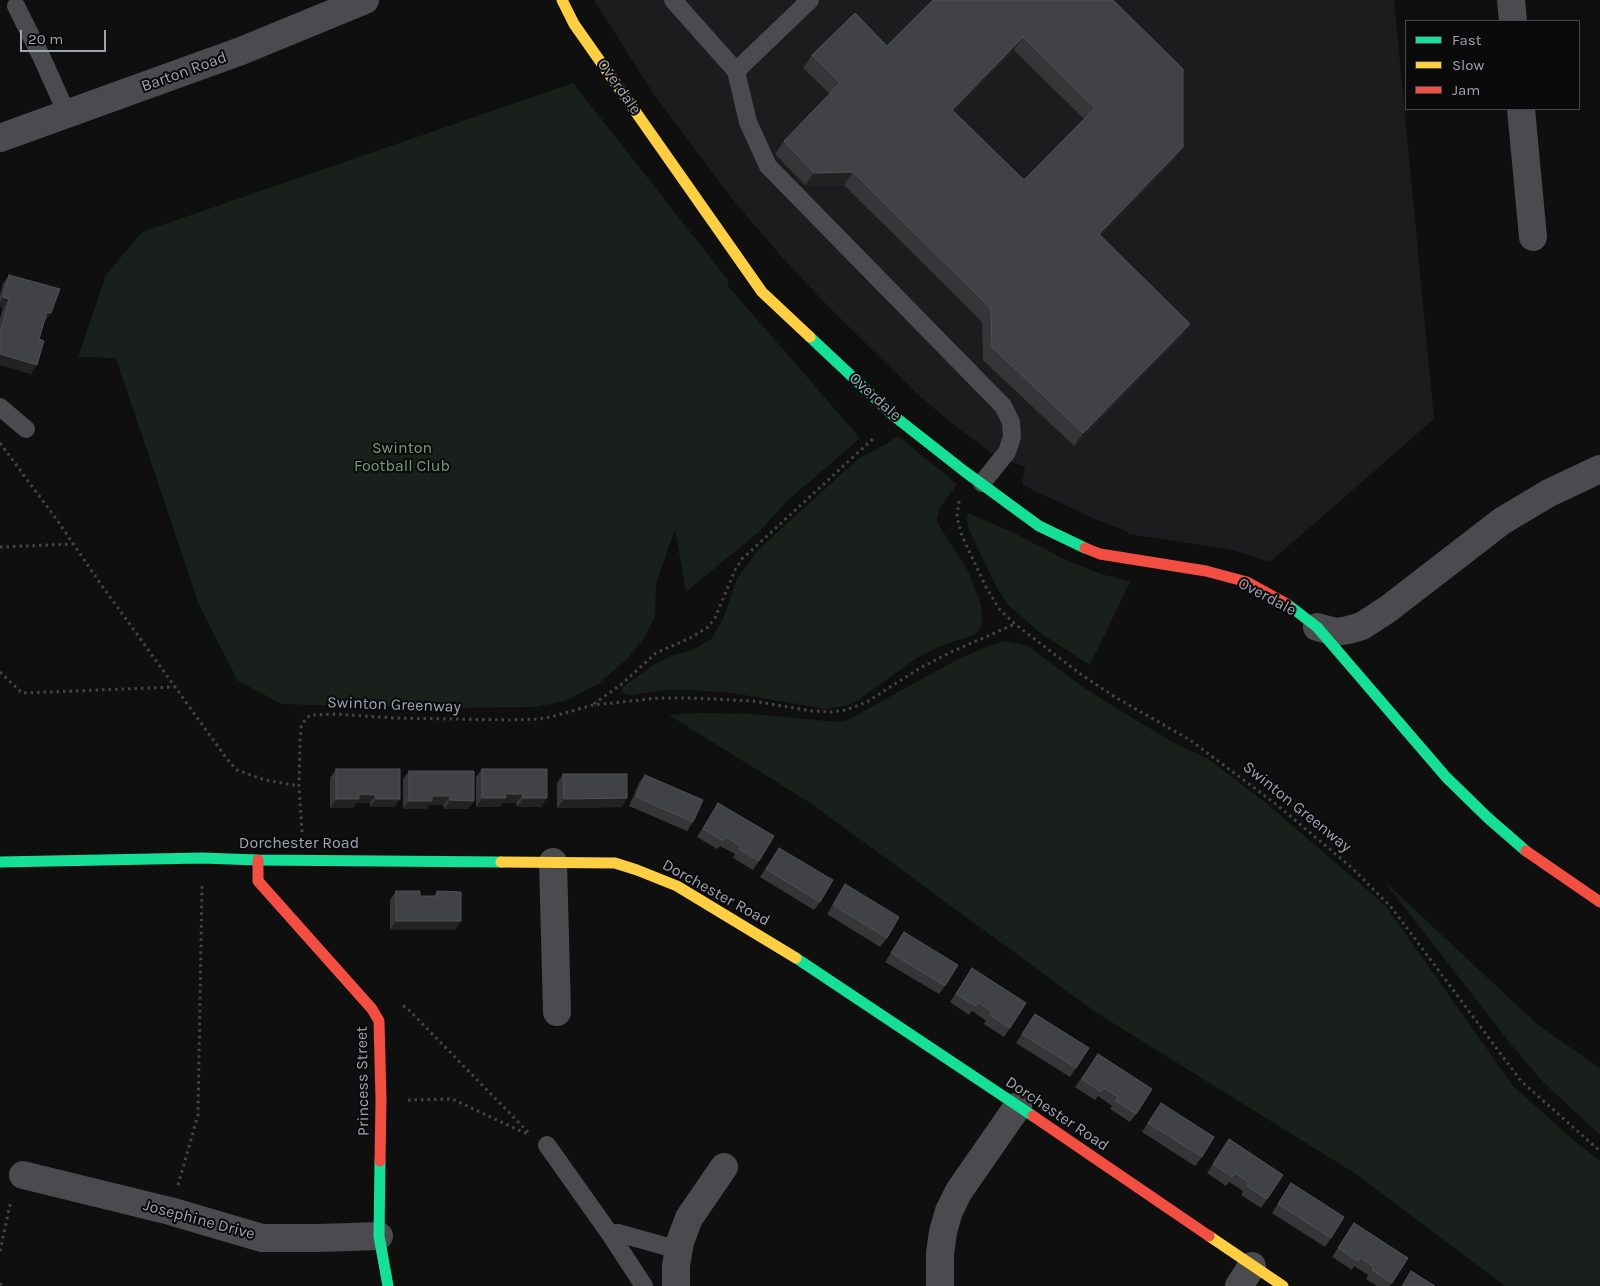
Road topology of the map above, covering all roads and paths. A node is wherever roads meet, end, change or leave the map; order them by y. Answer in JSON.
{"nodes":[{"id":1,"x":365,"y":0,"type":"edge"},
{"id":2,"x":562,"y":0,"type":"edge"},
{"id":3,"x":673,"y":0,"type":"edge"},
{"id":4,"x":810,"y":0,"type":"edge"},
{"id":5,"x":1511,"y":0,"type":"edge"},
{"id":6,"x":16,"y":6,"type":"dead end"},
{"id":7,"x":1513,"y":20,"type":"edge"},
{"id":8,"x":736,"y":72,"type":"junction"},
{"id":9,"x":1521,"y":110,"type":"edge"},
{"id":10,"x":67,"y":114,"type":"junction"},
{"id":11,"x":0,"y":138,"type":"edge"},
{"id":12,"x":1533,"y":237,"type":"dead end"},
{"id":13,"x":0,"y":407,"type":"edge"},
{"id":14,"x":894,"y":416,"type":"junction"},
{"id":15,"x":26,"y":429,"type":"dead end"},
{"id":16,"x":0,"y":443,"type":"edge"},
{"id":17,"x":1600,"y":469,"type":"edge"},
{"id":18,"x":982,"y":483,"type":"junction"},
{"id":19,"x":957,"y":517,"type":"dead end"},
{"id":20,"x":73,"y":544,"type":"junction"},
{"id":21,"x":0,"y":547,"type":"edge"},
{"id":22,"x":1015,"y":624,"type":"junction"},
{"id":23,"x":1317,"y":627,"type":"junction"},
{"id":24,"x":0,"y":672,"type":"edge"},
{"id":25,"x":176,"y":687,"type":"junction"},
{"id":26,"x":593,"y":705,"type":"junction"},
{"id":27,"x":299,"y":786,"type":"junction"},
{"id":28,"x":202,"y":858,"type":"junction"},
{"id":29,"x":258,"y":860,"type":"junction"},
{"id":30,"x":306,"y":860,"type":"junction"},
{"id":31,"x":0,"y":862,"type":"edge"},
{"id":32,"x":553,"y":862,"type":"junction"},
{"id":33,"x":1600,"y":902,"type":"edge"},
{"id":34,"x":365,"y":1001,"type":"junction"},
{"id":35,"x":556,"y":1012,"type":"dead end"},
{"id":36,"x":381,"y":1100,"type":"junction"},
{"id":37,"x":1018,"y":1106,"type":"junction"},
{"id":38,"x":547,"y":1145,"type":"dead end"},
{"id":39,"x":1600,"y":1151,"type":"edge"},
{"id":40,"x":724,"y":1167,"type":"dead end"},
{"id":41,"x":23,"y":1175,"type":"joint"},
{"id":42,"x":170,"y":1211,"type":"junction"},
{"id":43,"x":610,"y":1234,"type":"junction"},
{"id":44,"x":379,"y":1236,"type":"junction"},
{"id":45,"x":679,"y":1250,"type":"junction"},
{"id":46,"x":0,"y":1251,"type":"edge"},
{"id":47,"x":1246,"y":1276,"type":"edge"},
{"id":48,"x":388,"y":1286,"type":"edge"},
{"id":49,"x":644,"y":1286,"type":"edge"},
{"id":50,"x":676,"y":1286,"type":"edge"},
{"id":51,"x":940,"y":1286,"type":"edge"},
{"id":52,"x":1283,"y":1286,"type":"edge"}],
"edges":[{"from":1,"to":10,"type":"street","name":"Barton Road"},
{"from":2,"to":14,"type":"street","name":"Overdale"},
{"from":3,"to":8,"type":"lane"},
{"from":4,"to":8,"type":"lane"},
{"from":5,"to":7,"type":"street"},
{"from":6,"to":10,"type":"lane"},
{"from":8,"to":18,"type":"lane"},
{"from":9,"to":12,"type":"street"},
{"from":10,"to":11,"type":"street","name":"Barton Road"},
{"from":13,"to":15,"type":"lane"},
{"from":14,"to":18,"type":"street","name":"Overdale"},
{"from":14,"to":26,"type":"path"},
{"from":16,"to":20,"type":"path"},
{"from":17,"to":23,"type":"street","name":"Overdale"},
{"from":18,"to":23,"type":"street","name":"Overdale"},
{"from":19,"to":22,"type":"path","name":"Swinton Greenway"},
{"from":20,"to":21,"type":"path"},
{"from":20,"to":25,"type":"path"},
{"from":22,"to":26,"type":"path"},
{"from":22,"to":39,"type":"path","name":"Swinton Greenway"},
{"from":23,"to":33,"type":"street","name":"Overdale"},
{"from":24,"to":25,"type":"path"},
{"from":25,"to":27,"type":"path"},
{"from":26,"to":27,"type":"path","name":"Swinton Greenway"},
{"from":27,"to":30,"type":"path","name":"Swinton Greenway"},
{"from":28,"to":29,"type":"street","name":"Dorchester Road"},
{"from":28,"to":31,"type":"street","name":"Dorchester Road"},
{"from":28,"to":42,"type":"path"},
{"from":29,"to":30,"type":"street","name":"Dorchester Road"},
{"from":29,"to":34,"type":"street","name":"Princess Street"},
{"from":30,"to":32,"type":"street","name":"Dorchester Road"},
{"from":32,"to":35,"type":"street"},
{"from":32,"to":37,"type":"street","name":"Dorchester Road"},
{"from":34,"to":36,"type":"street","name":"Princess Street"},
{"from":34,"to":36,"type":"path"},
{"from":36,"to":44,"type":"street","name":"Princess Street"},
{"from":37,"to":47,"type":"street","name":"Dorchester Road"},
{"from":37,"to":51,"type":"street"},
{"from":38,"to":43,"type":"lane"},
{"from":40,"to":45,"type":"street"},
{"from":41,"to":42,"type":"street","name":"Josephine Drive"},
{"from":41,"to":46,"type":"path"},
{"from":42,"to":44,"type":"street","name":"Josephine Drive"},
{"from":43,"to":45,"type":"lane"},
{"from":43,"to":49,"type":"lane"},
{"from":44,"to":48,"type":"street","name":"Princess Street"},
{"from":45,"to":50,"type":"street"},
{"from":47,"to":52,"type":"street","name":"Dorchester Road"}]}
